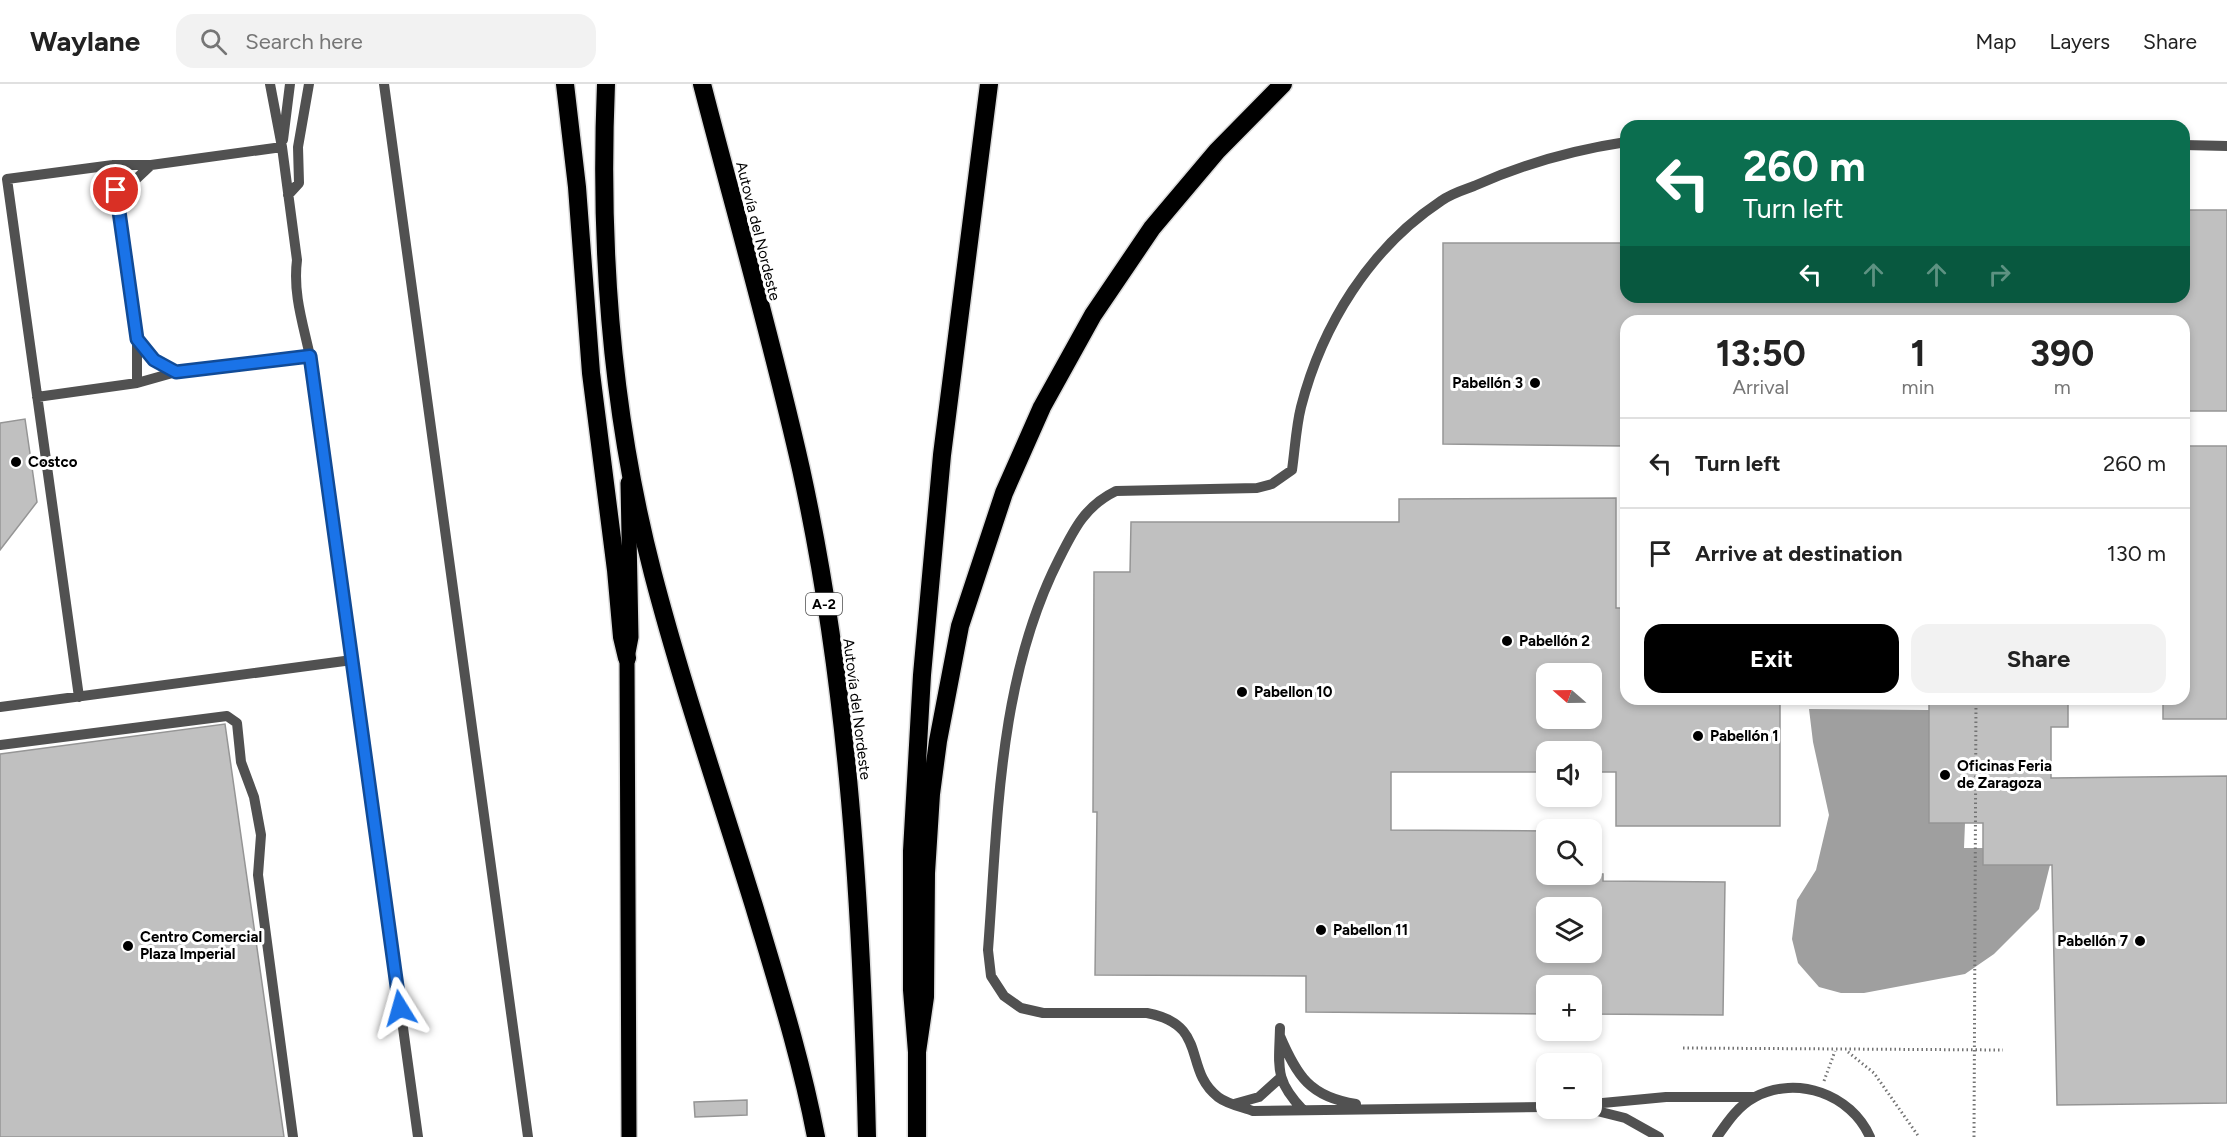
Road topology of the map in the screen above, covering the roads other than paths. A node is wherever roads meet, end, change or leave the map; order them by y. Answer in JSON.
{"nodes":[{"id":1,"x":270,"y":84,"type":"edge"},
{"id":2,"x":290,"y":84,"type":"edge"},
{"id":3,"x":309,"y":84,"type":"edge"},
{"id":4,"x":384,"y":84,"type":"edge"},
{"id":5,"x":565,"y":84,"type":"edge"},
{"id":6,"x":606,"y":84,"type":"edge"},
{"id":7,"x":702,"y":84,"type":"edge"},
{"id":8,"x":989,"y":84,"type":"edge"},
{"id":9,"x":1283,"y":84,"type":"edge"},
{"id":10,"x":1620,"y":143,"type":"edge"},
{"id":11,"x":2190,"y":145,"type":"edge"},
{"id":12,"x":2227,"y":146,"type":"edge"},
{"id":13,"x":282,"y":147,"type":"junction"},
{"id":14,"x":112,"y":165,"type":"junction"},
{"id":15,"x":151,"y":165,"type":"junction"},
{"id":16,"x":288,"y":195,"type":"junction"},
{"id":17,"x":118,"y":205,"type":"junction"},
{"id":18,"x":137,"y":339,"type":"junction"},
{"id":19,"x":310,"y":356,"type":"junction"},
{"id":20,"x":176,"y":372,"type":"junction"},
{"id":21,"x":137,"y":383,"type":"junction"},
{"id":22,"x":37,"y":397,"type":"junction"},
{"id":23,"x":629,"y":468,"type":"junction"},
{"id":24,"x":627,"y":658,"type":"junction"},
{"id":25,"x":352,"y":660,"type":"junction"},
{"id":26,"x":79,"y":697,"type":"junction"},
{"id":27,"x":0,"y":707,"type":"edge"},
{"id":28,"x":0,"y":745,"type":"edge"},
{"id":29,"x":917,"y":1052,"type":"junction"},
{"id":30,"x":1279,"y":1078,"type":"junction"},
{"id":31,"x":1755,"y":1097,"type":"junction"},
{"id":32,"x":1602,"y":1103,"type":"edge"},
{"id":33,"x":1233,"y":1104,"type":"junction"},
{"id":34,"x":1536,"y":1107,"type":"edge"},
{"id":35,"x":1389,"y":1108,"type":"junction"},
{"id":36,"x":1303,"y":1110,"type":"junction"},
{"id":37,"x":1602,"y":1112,"type":"edge"},
{"id":38,"x":293,"y":1137,"type":"edge"},
{"id":39,"x":418,"y":1137,"type":"edge"},
{"id":40,"x":528,"y":1137,"type":"edge"},
{"id":41,"x":629,"y":1137,"type":"edge"},
{"id":42,"x":816,"y":1137,"type":"edge"},
{"id":43,"x":867,"y":1137,"type":"edge"},
{"id":44,"x":917,"y":1137,"type":"edge"},
{"id":45,"x":1659,"y":1137,"type":"edge"},
{"id":46,"x":1717,"y":1137,"type":"edge"},
{"id":47,"x":1870,"y":1137,"type":"edge"}],
"edges":[{"from":1,"to":13,"type":"lane"},
{"from":2,"to":13,"type":"lane"},
{"from":3,"to":16,"type":"lane"},
{"from":4,"to":40,"type":"lane"},
{"from":5,"to":24,"type":"highway"},
{"from":6,"to":23,"type":"highway"},
{"from":7,"to":43,"type":"highway","name":"Autovía del Nordeste","number":"A-2"},
{"from":8,"to":29,"type":"highway"},
{"from":9,"to":29,"type":"highway"},
{"from":10,"to":33,"type":"lane"},
{"from":11,"to":12,"type":"lane"},
{"from":13,"to":15,"type":"lane"},
{"from":13,"to":16,"type":"lane"},
{"from":14,"to":15,"type":"lane"},
{"from":14,"to":17,"type":"lane"},
{"from":14,"to":22,"type":"lane"},
{"from":15,"to":17,"type":"lane"},
{"from":16,"to":19,"type":"lane"},
{"from":17,"to":18,"type":"lane"},
{"from":18,"to":20,"type":"lane"},
{"from":18,"to":21,"type":"lane"},
{"from":19,"to":20,"type":"lane"},
{"from":19,"to":25,"type":"lane"},
{"from":20,"to":21,"type":"lane"},
{"from":21,"to":22,"type":"lane"},
{"from":22,"to":26,"type":"lane"},
{"from":23,"to":24,"type":"main road"},
{"from":23,"to":42,"type":"highway"},
{"from":24,"to":41,"type":"main road"},
{"from":25,"to":26,"type":"lane"},
{"from":25,"to":39,"type":"lane"},
{"from":26,"to":27,"type":"lane"},
{"from":28,"to":38,"type":"lane"},
{"from":29,"to":44,"type":"highway"},
{"from":30,"to":33,"type":"lane"},
{"from":30,"to":35,"type":"lane"},
{"from":30,"to":36,"type":"lane"},
{"from":31,"to":32,"type":"lane"},
{"from":31,"to":46,"type":"lane"},
{"from":31,"to":47,"type":"lane"},
{"from":33,"to":36,"type":"lane"},
{"from":34,"to":35,"type":"lane"},
{"from":35,"to":36,"type":"lane"},
{"from":37,"to":45,"type":"lane"}]}
